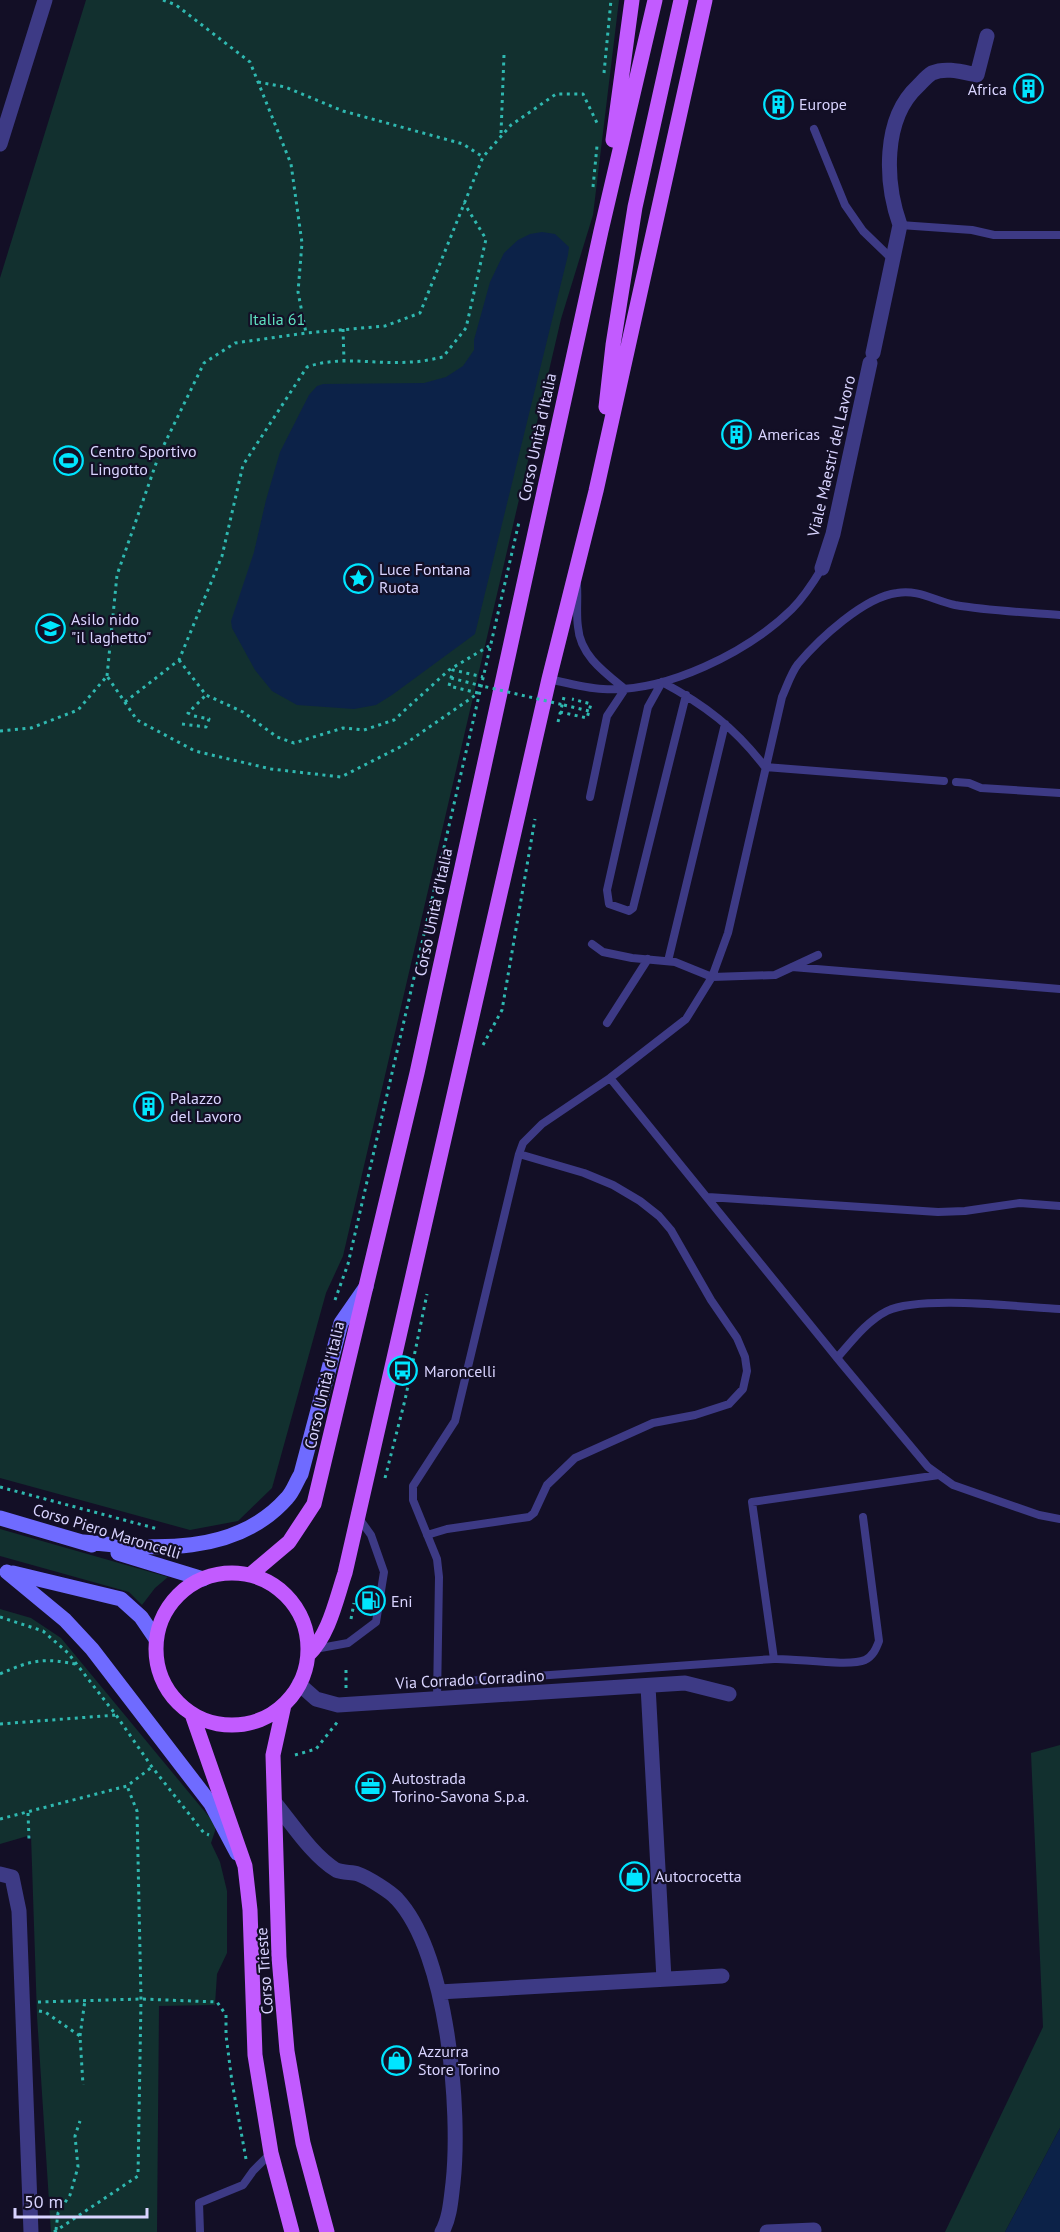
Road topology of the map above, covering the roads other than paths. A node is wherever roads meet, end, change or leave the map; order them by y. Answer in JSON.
{"nodes":[{"id":1,"x":45,"y":0,"type":"edge"},
{"id":2,"x":632,"y":0,"type":"edge"},
{"id":3,"x":654,"y":0,"type":"edge"},
{"id":4,"x":681,"y":0,"type":"edge"},
{"id":5,"x":705,"y":0,"type":"edge"},
{"id":6,"x":987,"y":36,"type":"dead end"},
{"id":7,"x":814,"y":129,"type":"dead end"},
{"id":8,"x":0,"y":144,"type":"edge"},
{"id":9,"x":900,"y":225,"type":"junction"},
{"id":10,"x":601,"y":231,"type":"junction"},
{"id":11,"x":1060,"y":235,"type":"edge"},
{"id":12,"x":893,"y":260,"type":"junction"},
{"id":13,"x":596,"y":491,"type":"junction"},
{"id":14,"x":822,"y":568,"type":"joint"},
{"id":15,"x":576,"y":570,"type":"junction"},
{"id":16,"x":1060,"y":615,"type":"edge"},
{"id":17,"x":549,"y":679,"type":"junction"},
{"id":18,"x":662,"y":682,"type":"junction"},
{"id":19,"x":625,"y":689,"type":"junction"},
{"id":20,"x":686,"y":695,"type":"junction"},
{"id":21,"x":725,"y":724,"type":"junction"},
{"id":22,"x":765,"y":767,"type":"junction"},
{"id":23,"x":944,"y":781,"type":"dead end"},
{"id":24,"x":956,"y":782,"type":"dead end"},
{"id":25,"x":1060,"y":792,"type":"edge"},
{"id":26,"x":590,"y":797,"type":"dead end"},
{"id":27,"x":592,"y":944,"type":"dead end"},
{"id":28,"x":818,"y":955,"type":"dead end"},
{"id":29,"x":648,"y":959,"type":"junction"},
{"id":30,"x":668,"y":961,"type":"junction"},
{"id":31,"x":792,"y":967,"type":"junction"},
{"id":32,"x":712,"y":977,"type":"junction"},
{"id":33,"x":1060,"y":989,"type":"edge"},
{"id":34,"x":607,"y":1023,"type":"dead end"},
{"id":35,"x":610,"y":1078,"type":"junction"},
{"id":36,"x":519,"y":1154,"type":"junction"},
{"id":37,"x":708,"y":1197,"type":"junction"},
{"id":38,"x":1060,"y":1206,"type":"edge"},
{"id":39,"x":366,"y":1287,"type":"junction"},
{"id":40,"x":1060,"y":1310,"type":"edge"},
{"id":41,"x":837,"y":1358,"type":"junction"},
{"id":42,"x":939,"y":1475,"type":"junction"},
{"id":43,"x":862,"y":1517,"type":"dead end"},
{"id":44,"x":0,"y":1518,"type":"edge"},
{"id":45,"x":358,"y":1518,"type":"junction"},
{"id":46,"x":1060,"y":1519,"type":"edge"},
{"id":47,"x":427,"y":1535,"type":"junction"},
{"id":48,"x":83,"y":1542,"type":"junction"},
{"id":49,"x":4,"y":1571,"type":"edge"},
{"id":50,"x":250,"y":1575,"type":"junction"},
{"id":51,"x":203,"y":1579,"type":"junction"},
{"id":52,"x":156,"y":1639,"type":"junction"},
{"id":53,"x":311,"y":1652,"type":"junction"},
{"id":54,"x":774,"y":1659,"type":"junction"},
{"id":55,"x":438,"y":1683,"type":"junction"},
{"id":56,"x":300,"y":1684,"type":"junction"},
{"id":57,"x":648,"y":1686,"type":"junction"},
{"id":58,"x":729,"y":1694,"type":"dead end"},
{"id":59,"x":437,"y":1699,"type":"junction"},
{"id":60,"x":284,"y":1705,"type":"junction"},
{"id":61,"x":192,"y":1714,"type":"junction"},
{"id":62,"x":275,"y":1803,"type":"junction"},
{"id":63,"x":245,"y":1866,"type":"junction"},
{"id":64,"x":6,"y":1876,"type":"edge"},
{"id":65,"x":722,"y":1976,"type":"dead end"},
{"id":66,"x":664,"y":1979,"type":"junction"},
{"id":67,"x":439,"y":1992,"type":"junction"},
{"id":68,"x":271,"y":2153,"type":"junction"},
{"id":69,"x":814,"y":2230,"type":"dead end"},
{"id":70,"x":31,"y":2232,"type":"edge"},
{"id":71,"x":200,"y":2232,"type":"edge"},
{"id":72,"x":292,"y":2232,"type":"edge"},
{"id":73,"x":327,"y":2232,"type":"edge"},
{"id":74,"x":442,"y":2232,"type":"edge"},
{"id":75,"x":767,"y":2232,"type":"edge"}],
"edges":[{"from":1,"to":8,"type":"street"},
{"from":2,"to":10,"type":"main road","name":"Corso Unità d'Italia"},
{"from":3,"to":10,"type":"main road","name":"Corso Unità d'Italia"},
{"from":4,"to":13,"type":"main road"},
{"from":5,"to":13,"type":"main road"},
{"from":6,"to":9,"type":"street","name":"Viale Maestri del Lavoro"},
{"from":7,"to":12,"type":"lane"},
{"from":9,"to":11,"type":"lane"},
{"from":9,"to":12,"type":"street","name":"Viale Maestri del Lavoro"},
{"from":10,"to":39,"type":"main road","name":"Corso Unità d'Italia"},
{"from":12,"to":14,"type":"street","name":"Viale Maestri del Lavoro"},
{"from":13,"to":15,"type":"main road"},
{"from":14,"to":18,"type":"lane","name":"Viale Maestri del Lavoro"},
{"from":15,"to":17,"type":"main road"},
{"from":15,"to":19,"type":"lane"},
{"from":16,"to":22,"type":"lane"},
{"from":17,"to":19,"type":"lane","name":"Viale Maestri del Lavoro"},
{"from":17,"to":45,"type":"main road"},
{"from":18,"to":19,"type":"lane","name":"Viale Maestri del Lavoro"},
{"from":18,"to":20,"type":"lane"},
{"from":18,"to":20,"type":"lane"},
{"from":19,"to":26,"type":"lane"},
{"from":20,"to":21,"type":"lane"},
{"from":21,"to":22,"type":"lane"},
{"from":21,"to":30,"type":"lane"},
{"from":22,"to":23,"type":"lane"},
{"from":22,"to":32,"type":"lane"},
{"from":24,"to":25,"type":"lane"},
{"from":27,"to":29,"type":"lane"},
{"from":28,"to":31,"type":"lane"},
{"from":29,"to":30,"type":"lane"},
{"from":29,"to":34,"type":"lane"},
{"from":30,"to":32,"type":"lane"},
{"from":31,"to":32,"type":"lane"},
{"from":31,"to":33,"type":"lane"},
{"from":32,"to":35,"type":"lane"},
{"from":35,"to":36,"type":"lane"},
{"from":35,"to":37,"type":"lane"},
{"from":36,"to":47,"type":"lane"},
{"from":36,"to":47,"type":"lane"},
{"from":37,"to":38,"type":"lane"},
{"from":37,"to":41,"type":"lane"},
{"from":39,"to":48,"type":"main road"},
{"from":39,"to":50,"type":"main road","name":"Corso Unità d'Italia"},
{"from":40,"to":41,"type":"lane"},
{"from":41,"to":42,"type":"lane"},
{"from":42,"to":46,"type":"lane"},
{"from":42,"to":54,"type":"lane"},
{"from":43,"to":54,"type":"lane"},
{"from":44,"to":48,"type":"main road","name":"Corso Piero Maroncelli"},
{"from":45,"to":53,"type":"main road"},
{"from":45,"to":53,"type":"lane"},
{"from":47,"to":55,"type":"lane"},
{"from":48,"to":51,"type":"main road","name":"Corso Piero Maroncelli"},
{"from":49,"to":52,"type":"main road"},
{"from":49,"to":63,"type":"main road"},
{"from":50,"to":51,"type":"main road"},
{"from":50,"to":53,"type":"main road"},
{"from":51,"to":52,"type":"main road"},
{"from":52,"to":61,"type":"main road"},
{"from":53,"to":56,"type":"main road"},
{"from":54,"to":55,"type":"lane"},
{"from":55,"to":59,"type":"lane"},
{"from":56,"to":59,"type":"street","name":"Via Corrado Corradino"},
{"from":56,"to":60,"type":"main road"},
{"from":57,"to":58,"type":"street","name":"Via Corrado Corradino"},
{"from":57,"to":59,"type":"street","name":"Via Corrado Corradino"},
{"from":57,"to":66,"type":"street"},
{"from":60,"to":61,"type":"main road"},
{"from":60,"to":62,"type":"main road","name":"Corso Trieste"},
{"from":61,"to":63,"type":"main road","name":"Corso Trieste"},
{"from":62,"to":67,"type":"street"},
{"from":62,"to":73,"type":"main road","name":"Corso Trieste"},
{"from":63,"to":68,"type":"main road","name":"Corso Trieste"},
{"from":64,"to":70,"type":"street"},
{"from":65,"to":66,"type":"street"},
{"from":66,"to":67,"type":"street"},
{"from":67,"to":74,"type":"street"},
{"from":68,"to":71,"type":"lane"},
{"from":68,"to":72,"type":"main road","name":"Corso Trieste"},
{"from":69,"to":75,"type":"street"}]}
